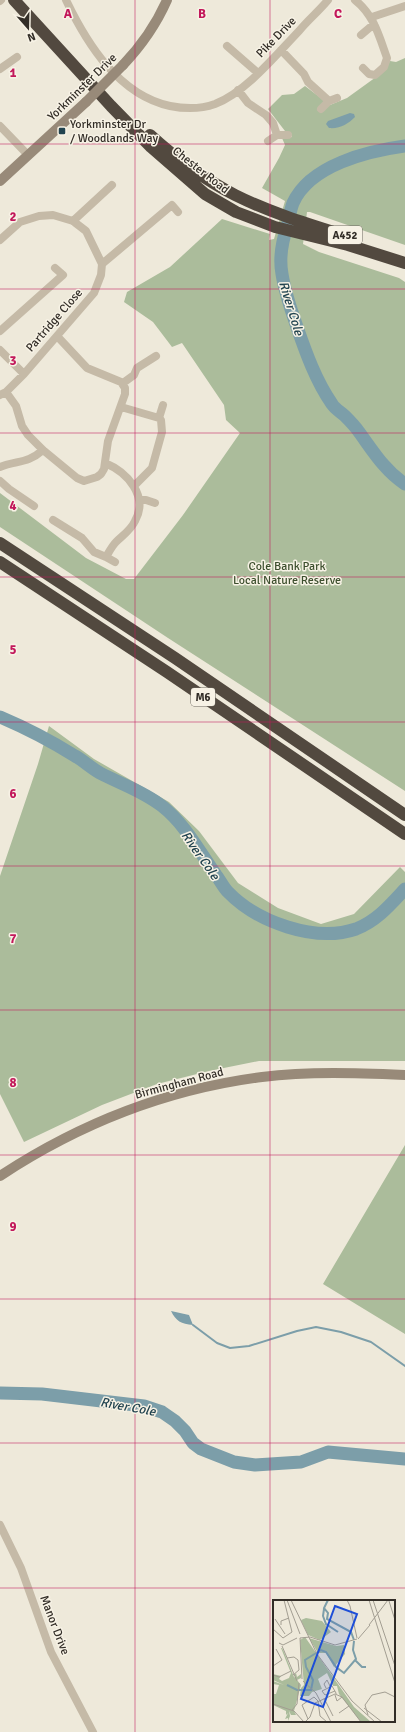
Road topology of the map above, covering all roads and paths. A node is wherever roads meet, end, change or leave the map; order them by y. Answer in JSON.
{"nodes":[{"id":1,"x":14,"y":0,"type":"edge"},
{"id":2,"x":22,"y":0,"type":"edge"},
{"id":3,"x":66,"y":0,"type":"edge"},
{"id":4,"x":167,"y":0,"type":"edge"},
{"id":5,"x":328,"y":0,"type":"edge"},
{"id":6,"x":355,"y":0,"type":"edge"},
{"id":7,"x":403,"y":4,"type":"edge"},
{"id":8,"x":373,"y":21,"type":"junction"},
{"id":9,"x":361,"y":35,"type":"dead end"},
{"id":10,"x":227,"y":46,"type":"dead end"},
{"id":11,"x":280,"y":50,"type":"junction"},
{"id":12,"x":17,"y":57,"type":"dead end"},
{"id":13,"x":363,"y":68,"type":"dead end"},
{"id":14,"x":0,"y":69,"type":"edge"},
{"id":15,"x":258,"y":73,"type":"junction"},
{"id":16,"x":238,"y":90,"type":"junction"},
{"id":17,"x":337,"y":98,"type":"dead end"},
{"id":18,"x":329,"y":101,"type":"junction"},
{"id":19,"x":321,"y":109,"type":"dead end"},
{"id":20,"x":0,"y":126,"type":"edge"},
{"id":21,"x":277,"y":135,"type":"junction"},
{"id":22,"x":288,"y":135,"type":"dead end"},
{"id":23,"x":268,"y":141,"type":"dead end"},
{"id":24,"x":28,"y":156,"type":"junction"},
{"id":25,"x":0,"y":181,"type":"edge"},
{"id":26,"x":112,"y":185,"type":"dead end"},
{"id":27,"x":178,"y":212,"type":"dead end"},
{"id":28,"x":73,"y":221,"type":"junction"},
{"id":29,"x":314,"y":231,"type":"junction"},
{"id":30,"x":0,"y":240,"type":"edge"},
{"id":31,"x":405,"y":254,"type":"edge"},
{"id":32,"x":405,"y":263,"type":"edge"},
{"id":33,"x":102,"y":264,"type":"junction"},
{"id":34,"x":55,"y":268,"type":"dead end"},
{"id":35,"x":0,"y":331,"type":"edge"},
{"id":36,"x":57,"y":336,"type":"junction"},
{"id":37,"x":0,"y":350,"type":"edge"},
{"id":38,"x":156,"y":356,"type":"dead end"},
{"id":39,"x":24,"y":374,"type":"junction"},
{"id":40,"x":123,"y":384,"type":"junction"},
{"id":41,"x":3,"y":394,"type":"edge"},
{"id":42,"x":163,"y":406,"type":"dead end"},
{"id":43,"x":121,"y":407,"type":"junction"},
{"id":44,"x":159,"y":418,"type":"junction"},
{"id":45,"x":43,"y":450,"type":"junction"},
{"id":46,"x":105,"y":463,"type":"junction"},
{"id":47,"x":0,"y":467,"type":"edge"},
{"id":48,"x":0,"y":481,"type":"edge"},
{"id":49,"x":134,"y":486,"type":"junction"},
{"id":50,"x":140,"y":500,"type":"junction"},
{"id":51,"x":155,"y":503,"type":"dead end"},
{"id":52,"x":34,"y":506,"type":"dead end"},
{"id":53,"x":54,"y":520,"type":"dead end"},
{"id":54,"x":0,"y":543,"type":"edge"},
{"id":55,"x":106,"y":557,"type":"junction"},
{"id":56,"x":0,"y":562,"type":"edge"},
{"id":57,"x":115,"y":562,"type":"dead end"},
{"id":58,"x":405,"y":815,"type":"edge"},
{"id":59,"x":405,"y":834,"type":"edge"},
{"id":60,"x":405,"y":1075,"type":"edge"},
{"id":61,"x":0,"y":1176,"type":"edge"},
{"id":62,"x":0,"y":1525,"type":"edge"},
{"id":63,"x":93,"y":1732,"type":"edge"}],
"edges":[{"from":1,"to":29,"type":"highway","name":"Chester Road","number":"A452"},
{"from":2,"to":29,"type":"highway","name":"Chester Road","number":"A452"},
{"from":3,"to":16,"type":"street","name":"Pike Drive"},
{"from":4,"to":24,"type":"main road","name":"Yorkminster Drive","bridge":true},
{"from":5,"to":11,"type":"street","name":"Pike Drive"},
{"from":6,"to":8,"type":"street"},
{"from":7,"to":8,"type":"street"},
{"from":8,"to":9,"type":"street"},
{"from":8,"to":13,"type":"street"},
{"from":10,"to":15,"type":"street","name":"Pike Drive"},
{"from":11,"to":15,"type":"street","name":"Pike Drive"},
{"from":11,"to":18,"type":"street"},
{"from":12,"to":14,"type":"street"},
{"from":15,"to":16,"type":"street","name":"Pike Drive"},
{"from":16,"to":21,"type":"street"},
{"from":17,"to":18,"type":"street"},
{"from":18,"to":19,"type":"street"},
{"from":20,"to":24,"type":"street"},
{"from":21,"to":22,"type":"street"},
{"from":21,"to":23,"type":"street"},
{"from":24,"to":25,"type":"main road","name":"Yorkminster Drive"},
{"from":26,"to":28,"type":"street"},
{"from":27,"to":33,"type":"street"},
{"from":28,"to":30,"type":"street"},
{"from":28,"to":33,"type":"street"},
{"from":29,"to":31,"type":"highway","name":"Chester Road","number":"A452"},
{"from":29,"to":32,"type":"highway","name":"Chester Road","number":"A452"},
{"from":33,"to":36,"type":"street","name":"Partridge Close"},
{"from":34,"to":35,"type":"street"},
{"from":36,"to":39,"type":"street","name":"Partridge Close"},
{"from":36,"to":40,"type":"street"},
{"from":37,"to":39,"type":"street"},
{"from":38,"to":40,"type":"street"},
{"from":39,"to":41,"type":"street","name":"Partridge Close"},
{"from":40,"to":43,"type":"street"},
{"from":41,"to":45,"type":"street"},
{"from":42,"to":44,"type":"street"},
{"from":43,"to":44,"type":"street"},
{"from":43,"to":46,"type":"street"},
{"from":44,"to":49,"type":"street"},
{"from":45,"to":46,"type":"street"},
{"from":45,"to":47,"type":"street"},
{"from":46,"to":49,"type":"street"},
{"from":48,"to":52,"type":"street"},
{"from":49,"to":50,"type":"street"},
{"from":50,"to":51,"type":"street"},
{"from":50,"to":55,"type":"street"},
{"from":53,"to":55,"type":"street"},
{"from":54,"to":58,"type":"highway","number":"M6"},
{"from":55,"to":57,"type":"street"},
{"from":56,"to":59,"type":"highway","number":"M6"},
{"from":60,"to":61,"type":"main road","name":"Birmingham Road"},
{"from":62,"to":63,"type":"street","name":"Manor Drive"}]}
